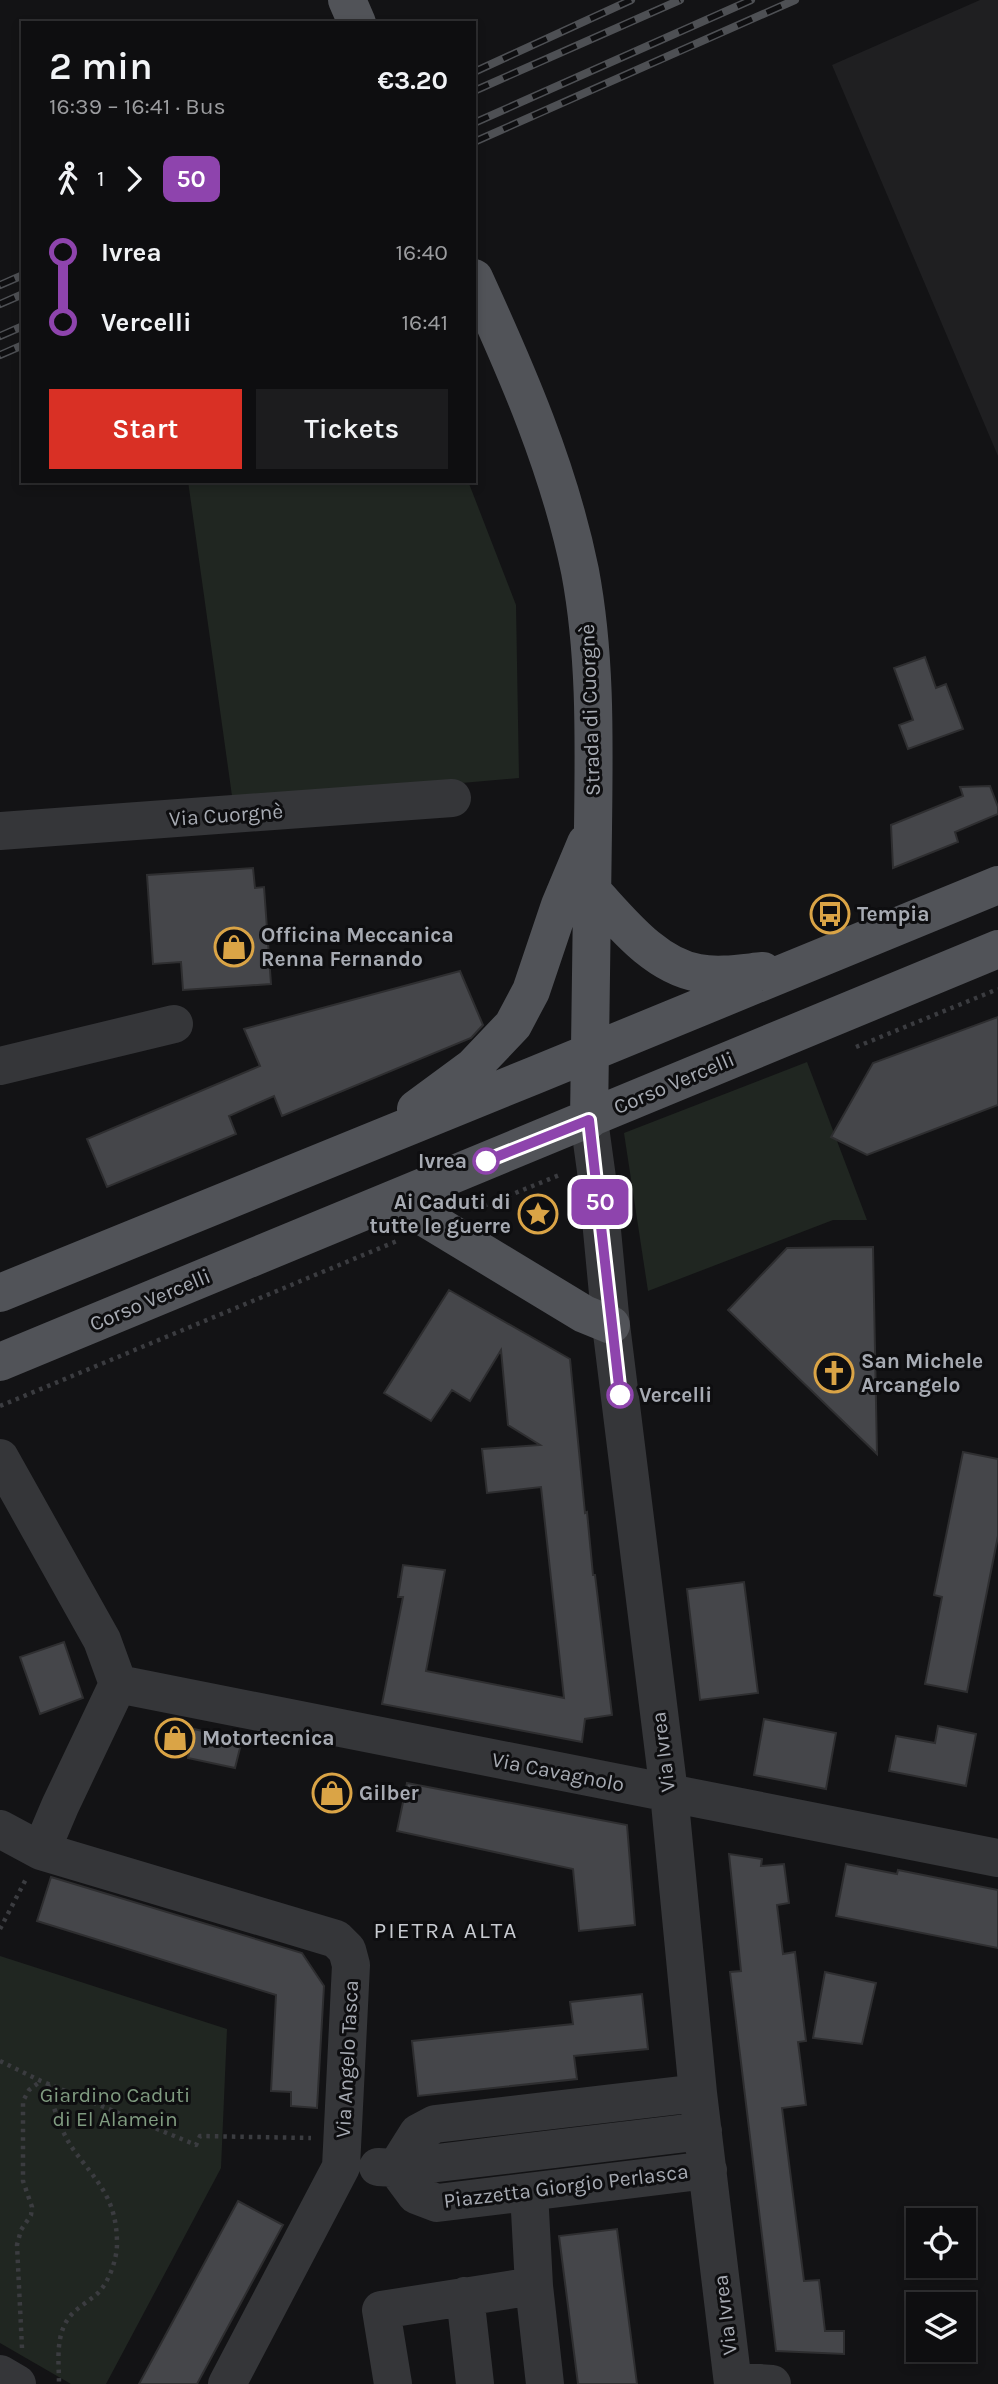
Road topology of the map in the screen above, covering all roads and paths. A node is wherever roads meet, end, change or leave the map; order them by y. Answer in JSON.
{"nodes":[{"id":1,"x":347,"y":0,"type":"edge"},
{"id":2,"x":356,"y":21,"type":"edge"},
{"id":3,"x":476,"y":283,"type":"edge"},
{"id":4,"x":452,"y":798,"type":"dead end"},
{"id":5,"x":593,"y":828,"type":"junction"},
{"id":6,"x":0,"y":831,"type":"edge"},
{"id":7,"x":998,"y":885,"type":"edge"},
{"id":8,"x":593,"y":892,"type":"junction"},
{"id":9,"x":998,"y":948,"type":"edge"},
{"id":10,"x":796,"y":967,"type":"junction"},
{"id":11,"x":174,"y":1024,"type":"dead end"},
{"id":12,"x":590,"y":1051,"type":"junction"},
{"id":13,"x":0,"y":1066,"type":"edge"},
{"id":14,"x":589,"y":1120,"type":"junction"},
{"id":15,"x":370,"y":1145,"type":"junction"},
{"id":16,"x":563,"y":1173,"type":"dead end"},
{"id":17,"x":394,"y":1199,"type":"junction"},
{"id":18,"x":437,"y":1225,"type":"junction"},
{"id":19,"x":0,"y":1293,"type":"edge"},
{"id":20,"x":611,"y":1325,"type":"junction"},
{"id":21,"x":0,"y":1362,"type":"edge"},
{"id":22,"x":0,"y":1406,"type":"edge"},
{"id":23,"x":0,"y":1458,"type":"edge"},
{"id":24,"x":118,"y":1684,"type":"junction"},
{"id":25,"x":669,"y":1793,"type":"junction"},
{"id":26,"x":0,"y":1829,"type":"edge"},
{"id":27,"x":41,"y":1851,"type":"junction"},
{"id":28,"x":998,"y":1858,"type":"edge"},
{"id":29,"x":0,"y":1929,"type":"edge"},
{"id":30,"x":0,"y":2060,"type":"edge"},
{"id":31,"x":41,"y":2081,"type":"junction"},
{"id":32,"x":48,"y":2084,"type":"junction"},
{"id":33,"x":698,"y":2093,"type":"junction"},
{"id":34,"x":703,"y":2131,"type":"junction"},
{"id":35,"x":342,"y":2153,"type":"junction"},
{"id":36,"x":396,"y":2168,"type":"junction"},
{"id":37,"x":708,"y":2170,"type":"junction"},
{"id":38,"x":529,"y":2192,"type":"junction"},
{"id":39,"x":534,"y":2286,"type":"junction"},
{"id":40,"x":465,"y":2296,"type":"junction"},
{"id":41,"x":13,"y":2371,"type":"edge"},
{"id":42,"x":733,"y":2382,"type":"edge"},
{"id":43,"x":59,"y":2384,"type":"edge"},
{"id":44,"x":227,"y":2384,"type":"edge"},
{"id":45,"x":393,"y":2384,"type":"edge"},
{"id":46,"x":475,"y":2384,"type":"edge"},
{"id":47,"x":545,"y":2384,"type":"edge"},
{"id":48,"x":772,"y":2384,"type":"edge"}],
"edges":[{"from":1,"to":2,"type":"main road"},
{"from":3,"to":5,"type":"main road","name":"Strada di Cuorgnè"},
{"from":4,"to":6,"type":"street","name":"Via Cuorgnè"},
{"from":5,"to":8,"type":"main road","name":"Strada di Cuorgnè"},
{"from":5,"to":15,"type":"main road"},
{"from":7,"to":10,"type":"main road"},
{"from":8,"to":10,"type":"main road"},
{"from":8,"to":12,"type":"main road","name":"Strada di Cuorgnè"},
{"from":9,"to":14,"type":"main road","name":"Corso Vercelli"},
{"from":10,"to":12,"type":"main road"},
{"from":11,"to":13,"type":"street"},
{"from":12,"to":14,"type":"main road","name":"Strada di Cuorgnè"},
{"from":12,"to":15,"type":"main road"},
{"from":14,"to":17,"type":"main road","name":"Corso Vercelli"},
{"from":14,"to":20,"type":"street","name":"Via Ivrea"},
{"from":15,"to":19,"type":"main road"},
{"from":16,"to":18,"type":"path"},
{"from":17,"to":18,"type":"main road"},
{"from":17,"to":21,"type":"main road","name":"Corso Vercelli"},
{"from":18,"to":20,"type":"main road"},
{"from":18,"to":22,"type":"path"},
{"from":20,"to":25,"type":"street","name":"Via Ivrea"},
{"from":23,"to":24,"type":"street"},
{"from":24,"to":25,"type":"street","name":"Via Cavagnolo"},
{"from":24,"to":27,"type":"street"},
{"from":25,"to":28,"type":"street","name":"Via Cavagnolo"},
{"from":25,"to":33,"type":"street","name":"Via Ivrea"},
{"from":26,"to":27,"type":"street","name":"Via Angelo Tasca"},
{"from":27,"to":29,"type":"path"},
{"from":27,"to":35,"type":"street","name":"Via Angelo Tasca"},
{"from":30,"to":31,"type":"path"},
{"from":31,"to":32,"type":"path"},
{"from":31,"to":41,"type":"path"},
{"from":32,"to":35,"type":"path"},
{"from":32,"to":43,"type":"path"},
{"from":33,"to":34,"type":"street","name":"Via Ivrea"},
{"from":33,"to":36,"type":"street"},
{"from":34,"to":36,"type":"street","name":"Piazzetta Giorgio Perlasca"},
{"from":34,"to":37,"type":"street","name":"Via Ivrea"},
{"from":35,"to":36,"type":"street","name":"Piazzetta Giorgio Perlasca"},
{"from":35,"to":44,"type":"street","name":"Via Angelo Tasca"},
{"from":36,"to":38,"type":"street","name":"Piazzetta Giorgio Perlasca"},
{"from":37,"to":38,"type":"street","name":"Piazzetta Giorgio Perlasca"},
{"from":37,"to":42,"type":"street","name":"Via Ivrea"},
{"from":38,"to":39,"type":"street"},
{"from":39,"to":40,"type":"street"},
{"from":39,"to":47,"type":"street"},
{"from":40,"to":45,"type":"street"},
{"from":40,"to":46,"type":"street"},
{"from":42,"to":48,"type":"street"}]}
